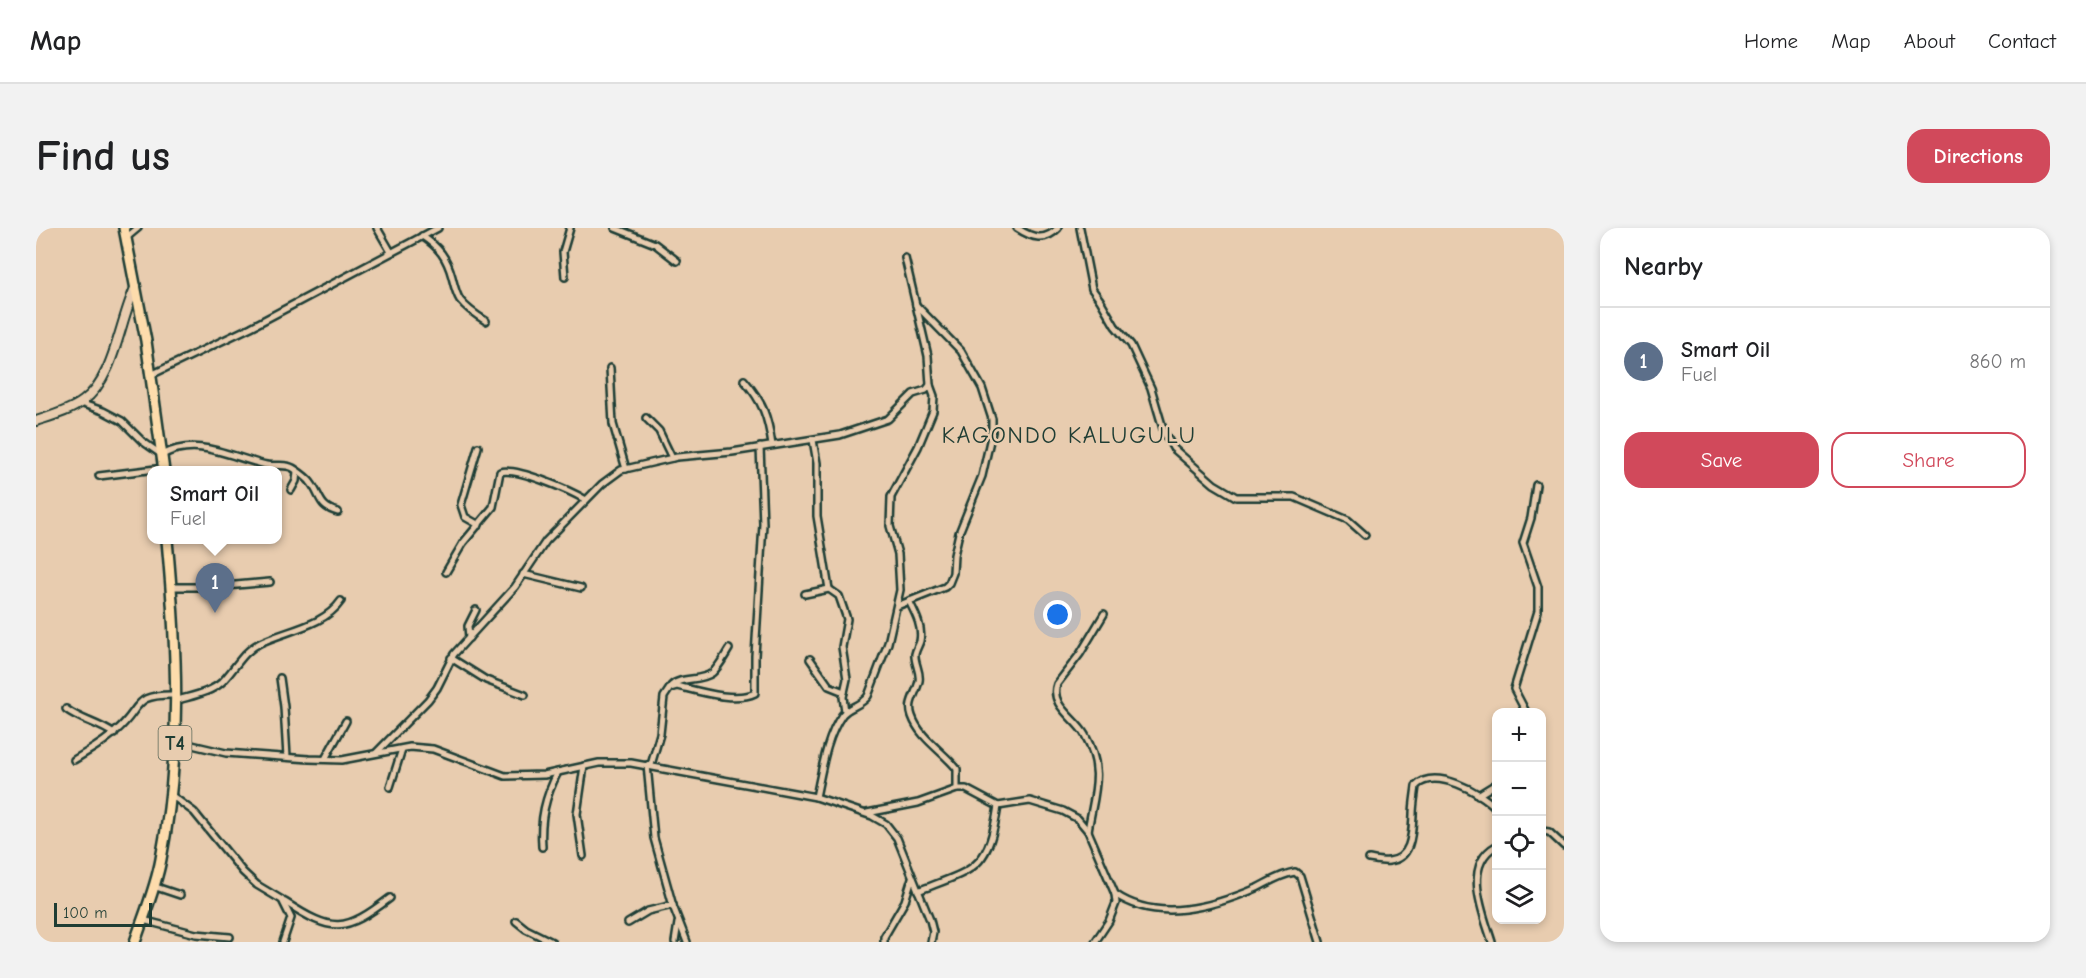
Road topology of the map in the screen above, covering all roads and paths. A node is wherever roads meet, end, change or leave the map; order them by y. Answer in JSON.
{"nodes":[{"id":1,"x":138,"y":228,"type":"edge"},
{"id":2,"x":377,"y":228,"type":"edge"},
{"id":3,"x":438,"y":228,"type":"edge"},
{"id":4,"x":570,"y":228,"type":"edge"},
{"id":5,"x":615,"y":228,"type":"edge"},
{"id":6,"x":1017,"y":228,"type":"edge"},
{"id":7,"x":1058,"y":228,"type":"edge"},
{"id":8,"x":1080,"y":228,"type":"edge"},
{"id":9,"x":125,"y":233,"type":"edge"},
{"id":10,"x":422,"y":236,"type":"junction"},
{"id":11,"x":391,"y":252,"type":"junction"},
{"id":12,"x":904,"y":258,"type":"dead end"},
{"id":13,"x":677,"y":261,"type":"dead end"},
{"id":14,"x":565,"y":277,"type":"dead end"},
{"id":15,"x":136,"y":286,"type":"junction"},
{"id":16,"x":914,"y":303,"type":"junction"},
{"id":17,"x":486,"y":321,"type":"dead end"},
{"id":18,"x":610,"y":368,"type":"dead end"},
{"id":19,"x":151,"y":375,"type":"junction"},
{"id":20,"x":744,"y":380,"type":"dead end"},
{"id":21,"x":930,"y":385,"type":"junction"},
{"id":22,"x":80,"y":403,"type":"junction"},
{"id":23,"x":646,"y":418,"type":"dead end"},
{"id":24,"x":36,"y":421,"type":"edge"},
{"id":25,"x":813,"y":440,"type":"junction"},
{"id":26,"x":772,"y":445,"type":"junction"},
{"id":27,"x":478,"y":447,"type":"dead end"},
{"id":28,"x":760,"y":447,"type":"junction"},
{"id":29,"x":162,"y":455,"type":"junction"},
{"id":30,"x":672,"y":458,"type":"junction"},
{"id":31,"x":164,"y":466,"type":"edge"},
{"id":32,"x":626,"y":469,"type":"junction"},
{"id":33,"x":147,"y":471,"type":"edge"},
{"id":34,"x":297,"y":471,"type":"junction"},
{"id":35,"x":99,"y":476,"type":"dead end"},
{"id":36,"x":1536,"y":484,"type":"dead end"},
{"id":37,"x":291,"y":490,"type":"dead end"},
{"id":38,"x":586,"y":500,"type":"junction"},
{"id":39,"x":338,"y":512,"type":"dead end"},
{"id":40,"x":479,"y":525,"type":"junction"},
{"id":41,"x":1365,"y":535,"type":"dead end"},
{"id":42,"x":167,"y":544,"type":"edge"},
{"id":43,"x":446,"y":572,"type":"dead end"},
{"id":44,"x":523,"y":574,"type":"junction"},
{"id":45,"x":270,"y":582,"type":"dead end"},
{"id":46,"x":172,"y":587,"type":"junction"},
{"id":47,"x":581,"y":588,"type":"dead end"},
{"id":48,"x":830,"y":589,"type":"junction"},
{"id":49,"x":805,"y":594,"type":"dead end"},
{"id":50,"x":341,"y":601,"type":"dead end"},
{"id":51,"x":909,"y":601,"type":"junction"},
{"id":52,"x":897,"y":606,"type":"junction"},
{"id":53,"x":476,"y":610,"type":"dead end"},
{"id":54,"x":1104,"y":614,"type":"dead end"},
{"id":55,"x":469,"y":638,"type":"junction"},
{"id":56,"x":729,"y":649,"type":"dead end"},
{"id":57,"x":452,"y":658,"type":"junction"},
{"id":58,"x":810,"y":660,"type":"dead end"},
{"id":59,"x":280,"y":678,"type":"dead end"},
{"id":60,"x":670,"y":688,"type":"junction"},
{"id":61,"x":844,"y":692,"type":"junction"},
{"id":62,"x":525,"y":695,"type":"dead end"},
{"id":63,"x":175,"y":698,"type":"junction"},
{"id":64,"x":1524,"y":708,"type":"edge"},
{"id":65,"x":66,"y":709,"type":"dead end"},
{"id":66,"x":845,"y":711,"type":"junction"},
{"id":67,"x":346,"y":721,"type":"dead end"},
{"id":68,"x":114,"y":734,"type":"junction"},
{"id":69,"x":175,"y":741,"type":"junction"},
{"id":70,"x":402,"y":749,"type":"junction"},
{"id":71,"x":374,"y":755,"type":"junction"},
{"id":72,"x":287,"y":757,"type":"junction"},
{"id":73,"x":325,"y":759,"type":"junction"},
{"id":74,"x":74,"y":760,"type":"dead end"},
{"id":75,"x":649,"y":765,"type":"junction"},
{"id":76,"x":584,"y":766,"type":"junction"},
{"id":77,"x":558,"y":772,"type":"junction"},
{"id":78,"x":390,"y":786,"type":"dead end"},
{"id":79,"x":1492,"y":787,"type":"edge"},
{"id":80,"x":957,"y":789,"type":"junction"},
{"id":81,"x":171,"y":795,"type":"junction"},
{"id":82,"x":1478,"y":795,"type":"junction"},
{"id":83,"x":816,"y":797,"type":"junction"},
{"id":84,"x":1492,"y":805,"type":"edge"},
{"id":85,"x":998,"y":806,"type":"junction"},
{"id":86,"x":865,"y":813,"type":"junction"},
{"id":87,"x":1088,"y":831,"type":"junction"},
{"id":88,"x":1546,"y":832,"type":"edge"},
{"id":89,"x":1564,"y":846,"type":"edge"},
{"id":90,"x":542,"y":847,"type":"dead end"},
{"id":91,"x":1492,"y":849,"type":"edge"},
{"id":92,"x":583,"y":856,"type":"dead end"},
{"id":93,"x":1369,"y":859,"type":"dead end"},
{"id":94,"x":912,"y":878,"type":"junction"},
{"id":95,"x":153,"y":886,"type":"junction"},
{"id":96,"x":918,"y":891,"type":"junction"},
{"id":97,"x":1115,"y":894,"type":"junction"},
{"id":98,"x":180,"y":895,"type":"dead end"},
{"id":99,"x":390,"y":898,"type":"dead end"},
{"id":100,"x":282,"y":900,"type":"junction"},
{"id":101,"x":673,"y":905,"type":"junction"},
{"id":102,"x":142,"y":920,"type":"junction"},
{"id":103,"x":516,"y":921,"type":"dead end"},
{"id":104,"x":678,"y":922,"type":"junction"},
{"id":105,"x":628,"y":923,"type":"dead end"},
{"id":106,"x":230,"y":937,"type":"dead end"},
{"id":107,"x":135,"y":942,"type":"edge"},
{"id":108,"x":283,"y":942,"type":"edge"},
{"id":109,"x":552,"y":942,"type":"edge"},
{"id":110,"x":675,"y":942,"type":"edge"},
{"id":111,"x":687,"y":942,"type":"edge"},
{"id":112,"x":884,"y":942,"type":"edge"},
{"id":113,"x":931,"y":942,"type":"edge"},
{"id":114,"x":1095,"y":942,"type":"edge"},
{"id":115,"x":1320,"y":942,"type":"edge"},
{"id":116,"x":1492,"y":942,"type":"edge"}],
"edges":[{"from":1,"to":9,"type":"street"},
{"from":2,"to":11,"type":"street"},
{"from":3,"to":10,"type":"street"},
{"from":4,"to":14,"type":"street"},
{"from":5,"to":13,"type":"street"},
{"from":6,"to":7,"type":"street"},
{"from":8,"to":41,"type":"street"},
{"from":9,"to":15,"type":"highway"},
{"from":10,"to":11,"type":"street"},
{"from":10,"to":17,"type":"street"},
{"from":11,"to":19,"type":"street"},
{"from":12,"to":16,"type":"street"},
{"from":15,"to":19,"type":"highway"},
{"from":15,"to":22,"type":"main road"},
{"from":16,"to":21,"type":"street"},
{"from":16,"to":51,"type":"street"},
{"from":18,"to":32,"type":"street"},
{"from":19,"to":29,"type":"highway"},
{"from":20,"to":26,"type":"street"},
{"from":21,"to":25,"type":"street"},
{"from":21,"to":52,"type":"street"},
{"from":22,"to":24,"type":"main road"},
{"from":22,"to":29,"type":"street"},
{"from":23,"to":30,"type":"street"},
{"from":25,"to":26,"type":"street"},
{"from":25,"to":48,"type":"street"},
{"from":26,"to":28,"type":"street"},
{"from":27,"to":40,"type":"street"},
{"from":28,"to":30,"type":"street"},
{"from":28,"to":60,"type":"street"},
{"from":29,"to":31,"type":"highway"},
{"from":29,"to":34,"type":"street"},
{"from":30,"to":32,"type":"street"},
{"from":32,"to":38,"type":"street"},
{"from":33,"to":35,"type":"street"},
{"from":34,"to":37,"type":"street"},
{"from":34,"to":39,"type":"street"},
{"from":36,"to":64,"type":"street"},
{"from":38,"to":40,"type":"street"},
{"from":38,"to":44,"type":"street"},
{"from":40,"to":43,"type":"street"},
{"from":42,"to":46,"type":"highway","number":"T4"},
{"from":44,"to":47,"type":"street"},
{"from":44,"to":55,"type":"street"},
{"from":45,"to":46,"type":"street"},
{"from":46,"to":63,"type":"highway","number":"T4"},
{"from":48,"to":49,"type":"street"},
{"from":48,"to":61,"type":"street"},
{"from":50,"to":63,"type":"street"},
{"from":51,"to":52,"type":"street"},
{"from":51,"to":80,"type":"street"},
{"from":52,"to":66,"type":"street"},
{"from":53,"to":55,"type":"street"},
{"from":54,"to":87,"type":"street"},
{"from":55,"to":57,"type":"street"},
{"from":56,"to":60,"type":"street"},
{"from":57,"to":62,"type":"street"},
{"from":57,"to":71,"type":"street"},
{"from":58,"to":61,"type":"street"},
{"from":59,"to":72,"type":"street"},
{"from":60,"to":75,"type":"street"},
{"from":61,"to":66,"type":"street"},
{"from":63,"to":68,"type":"street"},
{"from":63,"to":69,"type":"highway","number":"T4"},
{"from":65,"to":68,"type":"street"},
{"from":66,"to":83,"type":"street"},
{"from":67,"to":73,"type":"street"},
{"from":68,"to":74,"type":"street"},
{"from":69,"to":72,"type":"street"},
{"from":69,"to":81,"type":"highway","number":"T4"},
{"from":70,"to":71,"type":"street"},
{"from":70,"to":77,"type":"street"},
{"from":70,"to":78,"type":"street"},
{"from":71,"to":73,"type":"street"},
{"from":72,"to":73,"type":"street"},
{"from":75,"to":76,"type":"street"},
{"from":75,"to":83,"type":"street"},
{"from":75,"to":101,"type":"street"},
{"from":76,"to":77,"type":"street"},
{"from":76,"to":92,"type":"street"},
{"from":77,"to":90,"type":"street"},
{"from":79,"to":82,"type":"street"},
{"from":80,"to":85,"type":"street"},
{"from":80,"to":86,"type":"street"},
{"from":81,"to":95,"type":"highway","number":"T4"},
{"from":81,"to":100,"type":"street"},
{"from":82,"to":84,"type":"street"},
{"from":82,"to":93,"type":"street"},
{"from":83,"to":86,"type":"street"},
{"from":85,"to":87,"type":"street"},
{"from":85,"to":96,"type":"street"},
{"from":86,"to":94,"type":"street"},
{"from":87,"to":97,"type":"street"},
{"from":88,"to":89,"type":"street"},
{"from":91,"to":116,"type":"street"},
{"from":94,"to":96,"type":"street"},
{"from":94,"to":112,"type":"street"},
{"from":95,"to":98,"type":"street"},
{"from":95,"to":102,"type":"highway","number":"T4"},
{"from":96,"to":113,"type":"street"},
{"from":97,"to":114,"type":"street"},
{"from":97,"to":115,"type":"street"},
{"from":99,"to":100,"type":"street"},
{"from":100,"to":108,"type":"street"},
{"from":101,"to":104,"type":"street"},
{"from":101,"to":105,"type":"street"},
{"from":102,"to":106,"type":"street"},
{"from":102,"to":107,"type":"highway","number":"T4"},
{"from":103,"to":109,"type":"street"},
{"from":104,"to":110,"type":"street"},
{"from":104,"to":111,"type":"street"}]}
